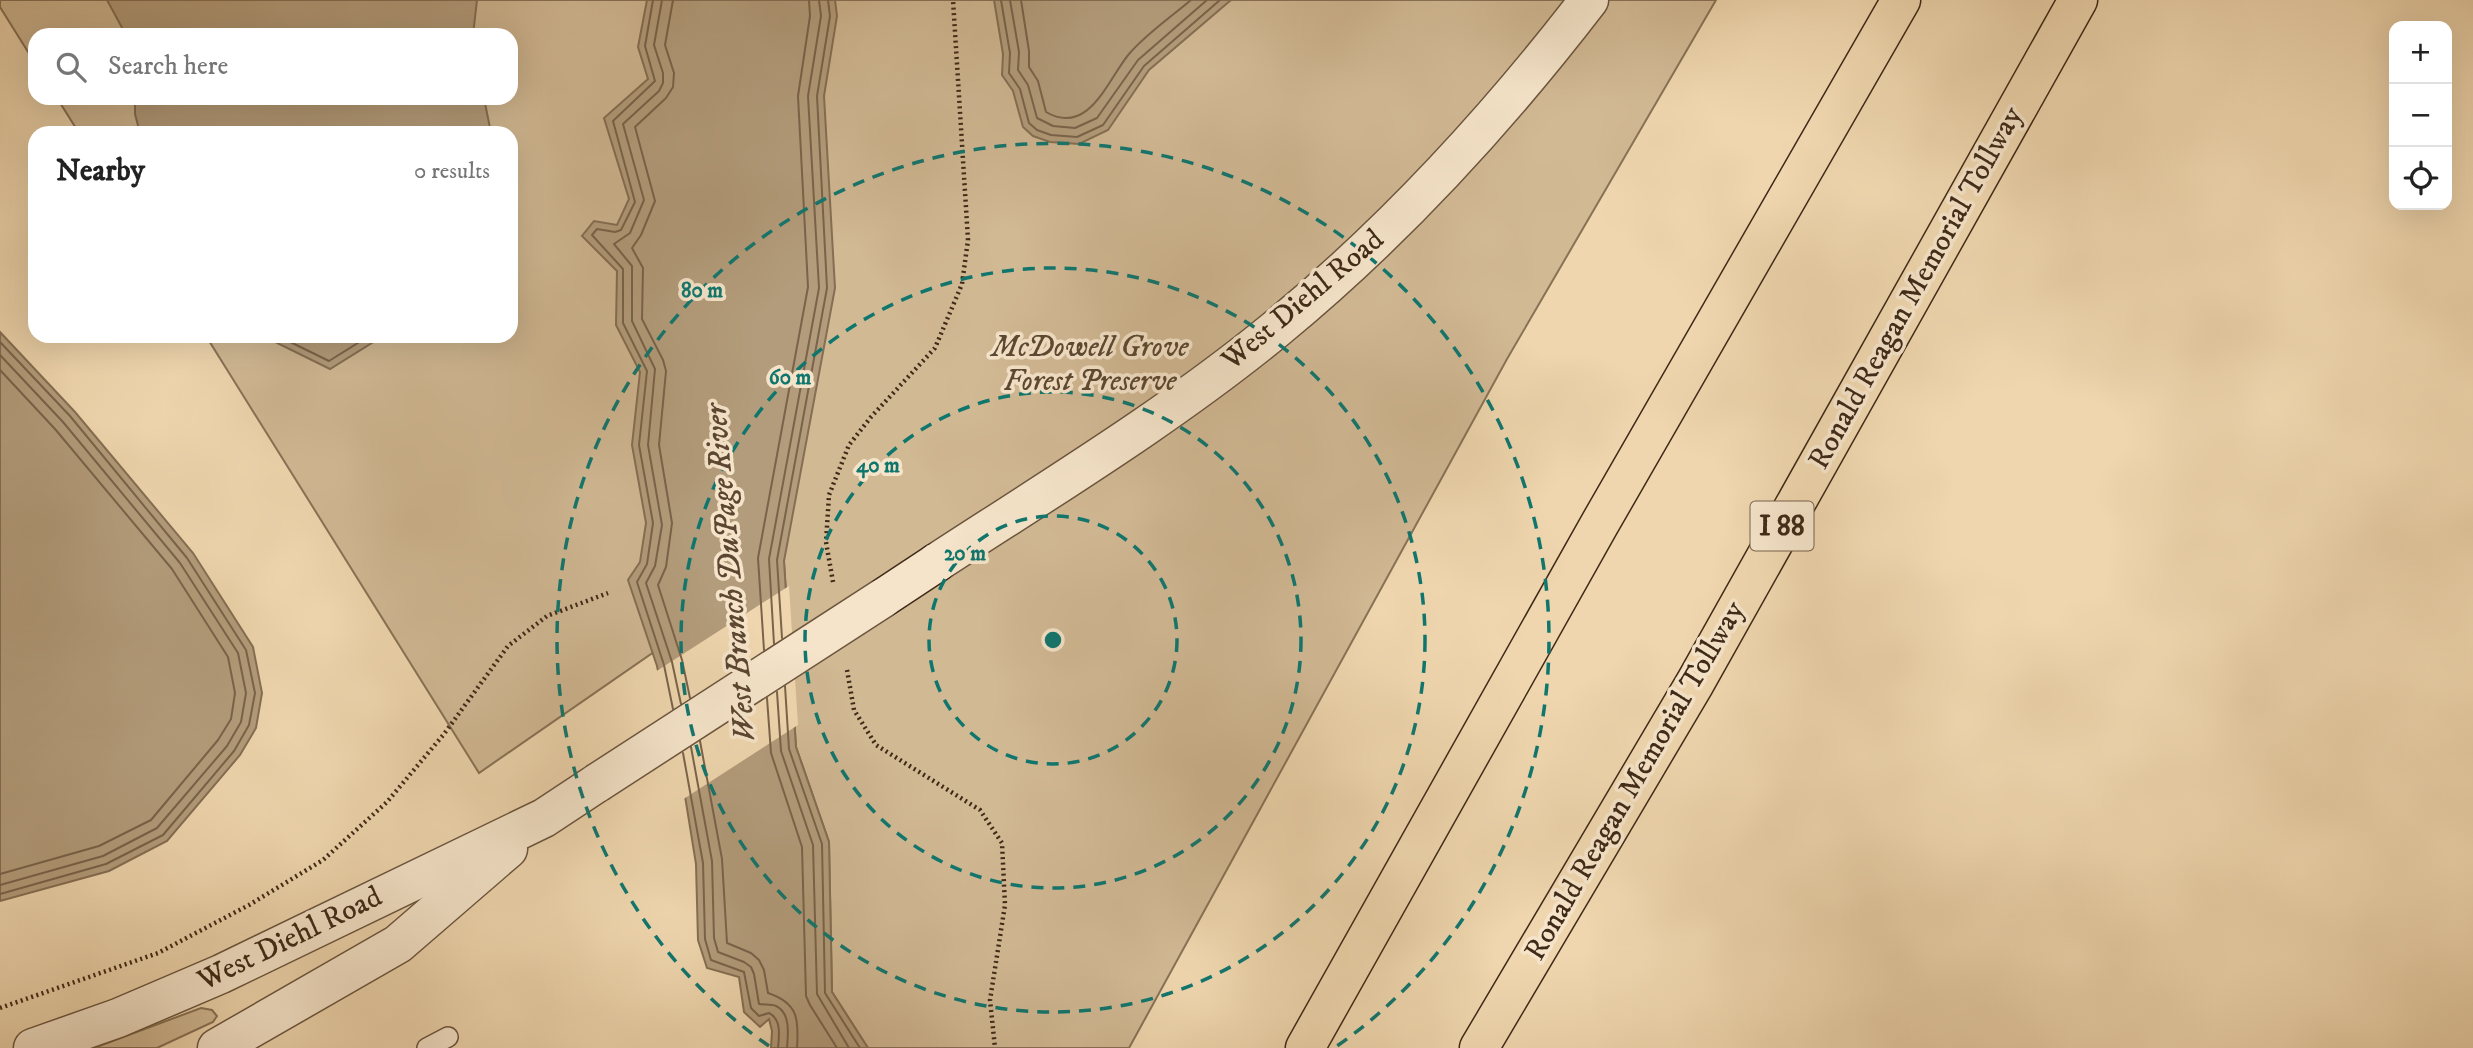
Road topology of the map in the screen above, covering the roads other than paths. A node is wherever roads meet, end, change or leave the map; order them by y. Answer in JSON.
{"nodes":[{"id":1,"x":1588,"y":0,"type":"edge"},
{"id":2,"x":1901,"y":0,"type":"edge"},
{"id":3,"x":2078,"y":0,"type":"edge"},
{"id":4,"x":544,"y":818,"type":"junction"},
{"id":5,"x":448,"y":1037,"type":"dead end"},
{"id":6,"x":33,"y":1048,"type":"edge"},
{"id":7,"x":217,"y":1048,"type":"edge"},
{"id":8,"x":428,"y":1048,"type":"edge"},
{"id":9,"x":1305,"y":1048,"type":"edge"},
{"id":10,"x":1479,"y":1048,"type":"edge"}],
"edges":[{"from":1,"to":4,"type":"street","name":"West Diehl Road","bridge":true},
{"from":2,"to":9,"type":"highway"},
{"from":3,"to":10,"type":"highway","name":"Ronald Reagan Memorial Tollway","number":"I 88"},
{"from":4,"to":6,"type":"street","name":"West Diehl Road"},
{"from":4,"to":7,"type":"street","name":"West Diehl Road"},
{"from":5,"to":8,"type":"lane"}]}
